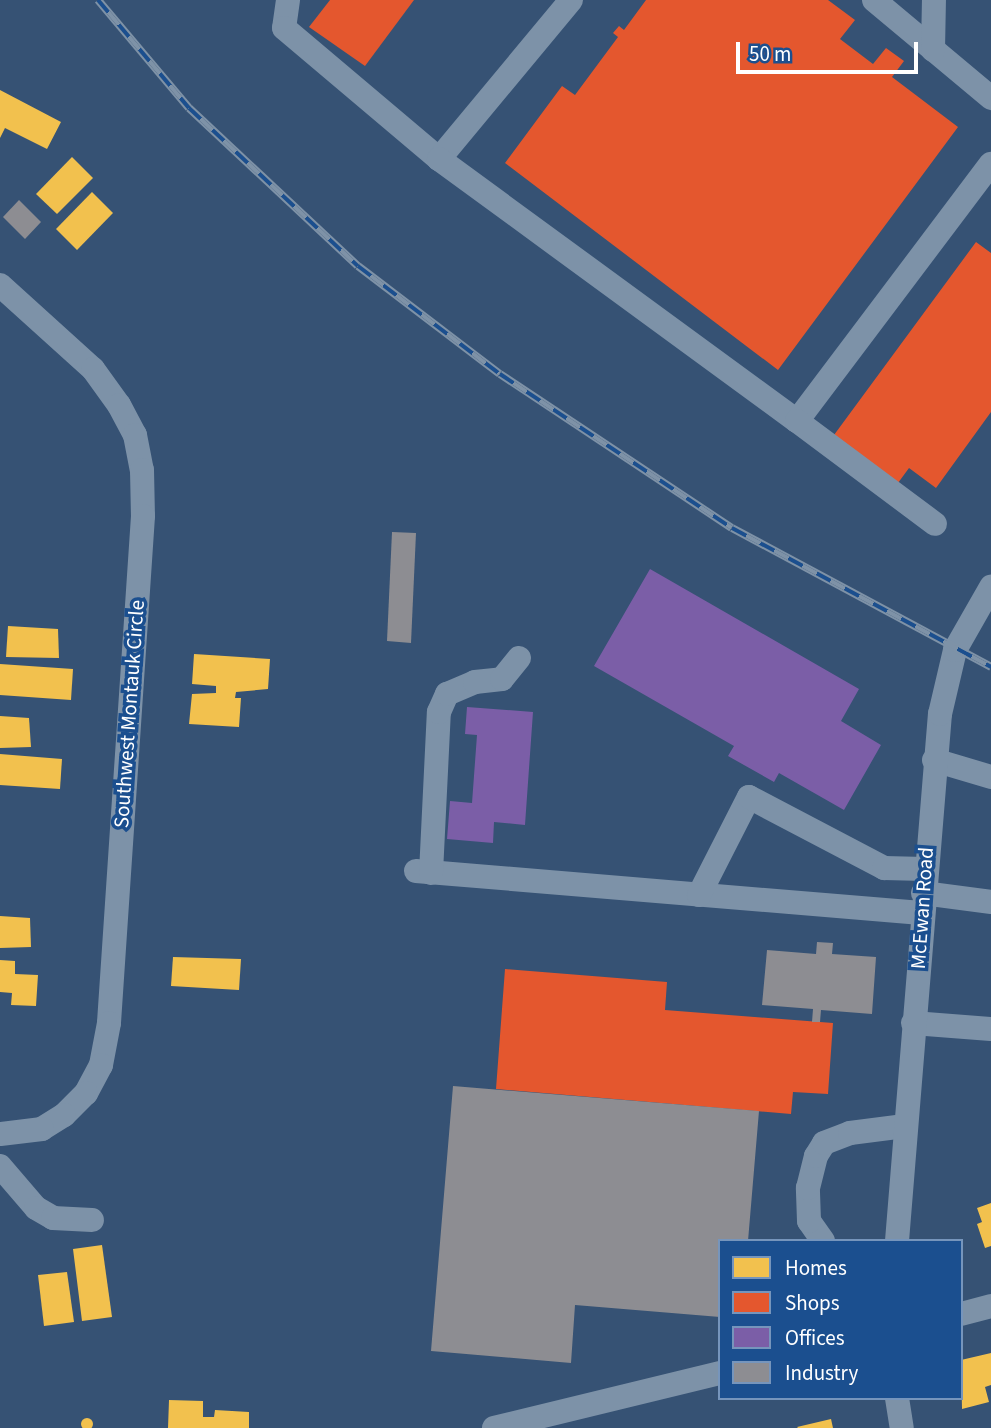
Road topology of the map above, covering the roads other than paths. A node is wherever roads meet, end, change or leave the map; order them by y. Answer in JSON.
{"nodes":[{"id":1,"x":288,"y":0,"type":"edge"},
{"id":2,"x":571,"y":0,"type":"edge"},
{"id":3,"x":874,"y":0,"type":"edge"},
{"id":4,"x":934,"y":0,"type":"edge"},
{"id":5,"x":933,"y":50,"type":"junction"},
{"id":6,"x":991,"y":98,"type":"edge"},
{"id":7,"x":439,"y":159,"type":"junction"},
{"id":8,"x":991,"y":164,"type":"edge"},
{"id":9,"x":0,"y":285,"type":"edge"},
{"id":10,"x":797,"y":421,"type":"junction"},
{"id":11,"x":935,"y":524,"type":"dead end"},
{"id":12,"x":991,"y":587,"type":"edge"},
{"id":13,"x":519,"y":658,"type":"dead end"},
{"id":14,"x":934,"y":760,"type":"junction"},
{"id":15,"x":991,"y":777,"type":"edge"},
{"id":16,"x":923,"y":892,"type":"junction"},
{"id":17,"x":699,"y":895,"type":"junction"},
{"id":18,"x":991,"y":902,"type":"edge"},
{"id":19,"x":913,"y":1023,"type":"junction"},
{"id":20,"x":991,"y":1029,"type":"edge"},
{"id":21,"x":905,"y":1126,"type":"junction"},
{"id":22,"x":0,"y":1134,"type":"edge"},
{"id":23,"x":0,"y":1166,"type":"edge"},
{"id":24,"x":92,"y":1220,"type":"dead end"},
{"id":25,"x":822,"y":1239,"type":"edge"},
{"id":26,"x":897,"y":1239,"type":"edge"},
{"id":27,"x":991,"y":1306,"type":"edge"},
{"id":28,"x":963,"y":1313,"type":"edge"},
{"id":29,"x":718,"y":1374,"type":"edge"},
{"id":30,"x":897,"y":1400,"type":"edge"},
{"id":31,"x":537,"y":1423,"type":"edge"},
{"id":32,"x":494,"y":1428,"type":"edge"},
{"id":33,"x":902,"y":1428,"type":"edge"}],
"edges":[{"from":1,"to":7,"type":"street"},
{"from":2,"to":7,"type":"street"},
{"from":3,"to":5,"type":"street"},
{"from":4,"to":5,"type":"street"},
{"from":5,"to":6,"type":"street"},
{"from":7,"to":10,"type":"street"},
{"from":8,"to":10,"type":"street"},
{"from":9,"to":22,"type":"street","name":"Southwest Montauk Circle"},
{"from":10,"to":11,"type":"street"},
{"from":12,"to":14,"type":"street","name":"McEwan Road"},
{"from":13,"to":17,"type":"street"},
{"from":14,"to":15,"type":"street"},
{"from":14,"to":16,"type":"street","name":"McEwan Road"},
{"from":16,"to":17,"type":"street"},
{"from":16,"to":17,"type":"street"},
{"from":16,"to":18,"type":"street"},
{"from":16,"to":19,"type":"street","name":"McEwan Road"},
{"from":19,"to":20,"type":"street"},
{"from":19,"to":21,"type":"street","name":"McEwan Road"},
{"from":21,"to":25,"type":"street"},
{"from":21,"to":26,"type":"street","name":"McEwan Road"},
{"from":23,"to":24,"type":"street"},
{"from":27,"to":28,"type":"street"},
{"from":29,"to":31,"type":"street"},
{"from":30,"to":33,"type":"street"},
{"from":31,"to":32,"type":"street"}]}
